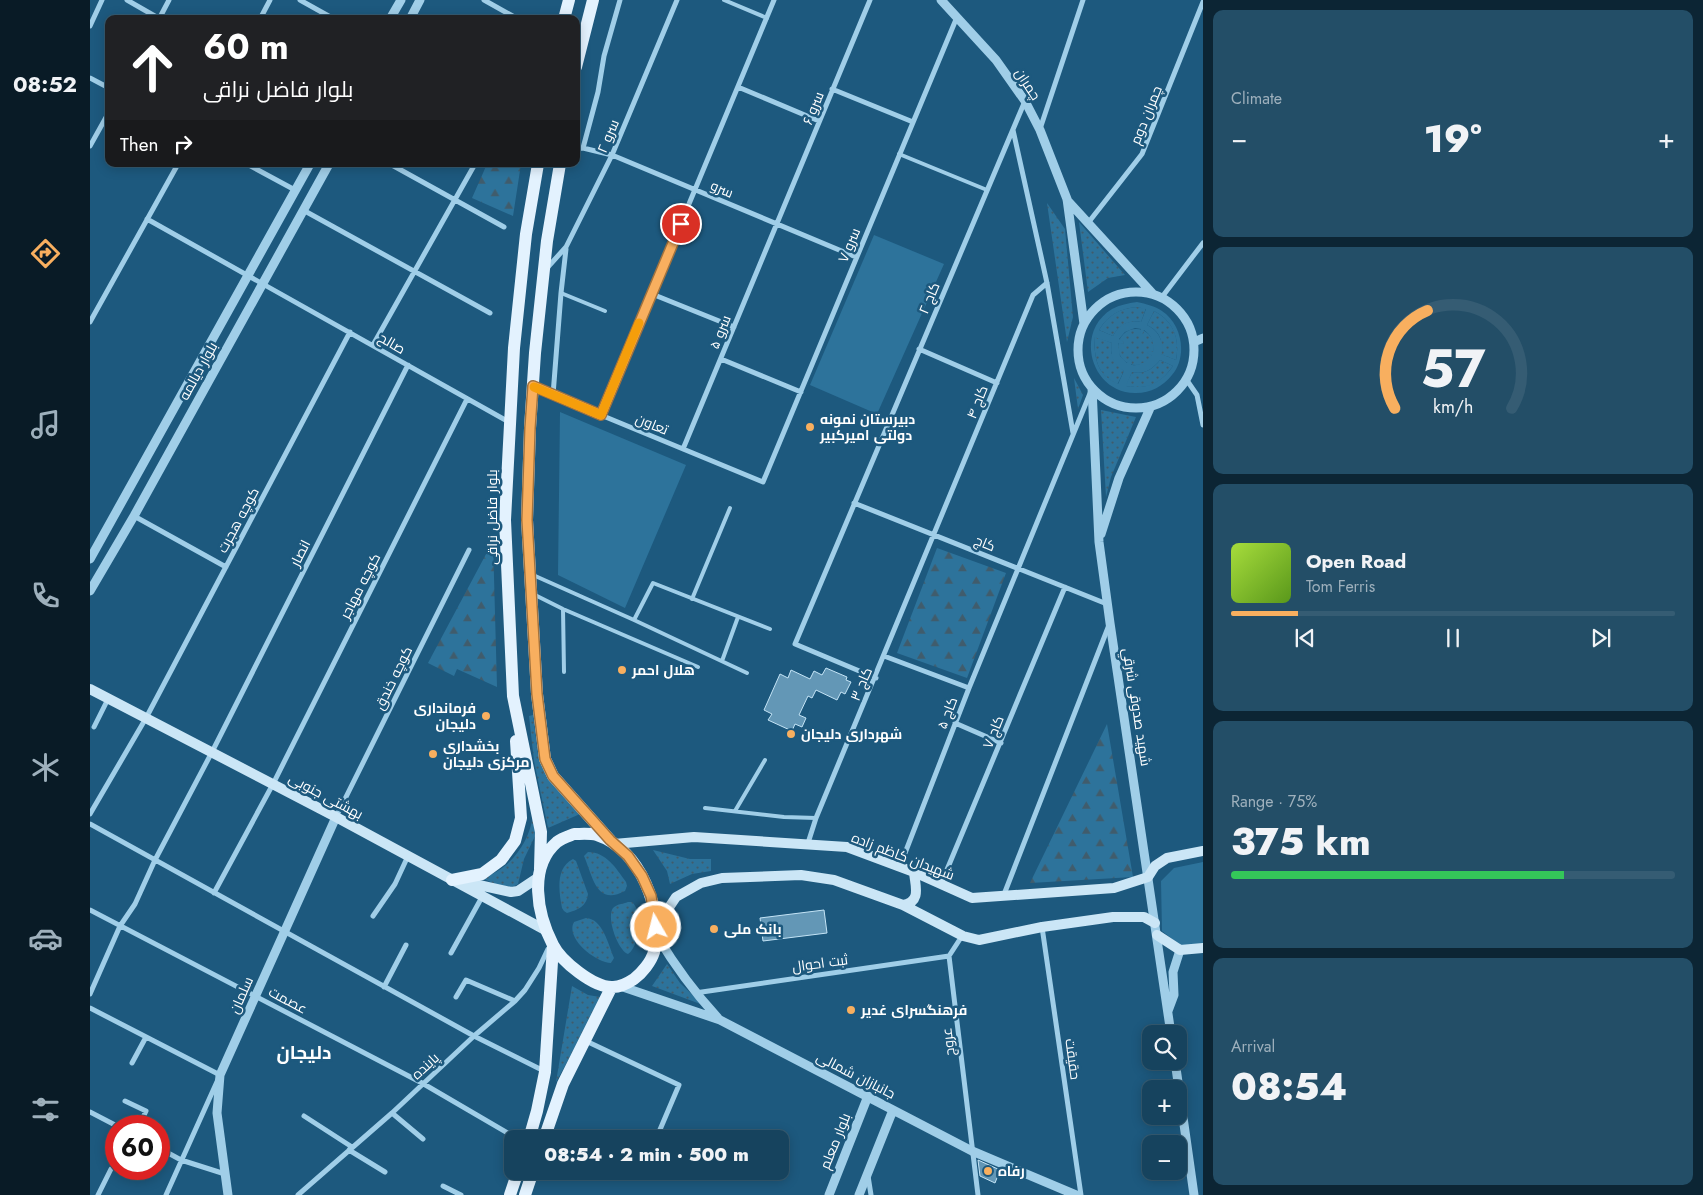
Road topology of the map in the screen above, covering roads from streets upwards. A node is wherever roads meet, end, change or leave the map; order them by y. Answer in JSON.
{"nodes":[{"id":1,"x":102,"y":0,"type":"edge"},
{"id":2,"x":127,"y":0,"type":"edge"},
{"id":3,"x":169,"y":0,"type":"edge"},
{"id":4,"x":270,"y":0,"type":"edge"},
{"id":5,"x":300,"y":0,"type":"edge"},
{"id":6,"x":401,"y":0,"type":"edge"},
{"id":7,"x":420,"y":0,"type":"edge"},
{"id":8,"x":484,"y":0,"type":"edge"},
{"id":9,"x":569,"y":0,"type":"edge"},
{"id":10,"x":593,"y":0,"type":"edge"},
{"id":11,"x":620,"y":0,"type":"edge"},
{"id":12,"x":677,"y":0,"type":"edge"},
{"id":13,"x":774,"y":0,"type":"edge"},
{"id":14,"x":870,"y":0,"type":"edge"},
{"id":15,"x":1083,"y":0,"type":"edge"},
{"id":16,"x":944,"y":1,"type":"edge"},
{"id":17,"x":1203,"y":2,"type":"edge"},
{"id":18,"x":152,"y":15,"type":"edge"},
{"id":19,"x":161,"y":15,"type":"edge"},
{"id":20,"x":262,"y":15,"type":"edge"},
{"id":21,"x":327,"y":15,"type":"edge"},
{"id":22,"x":392,"y":15,"type":"edge"},
{"id":23,"x":412,"y":15,"type":"edge"},
{"id":24,"x":511,"y":15,"type":"edge"},
{"id":25,"x":565,"y":15,"type":"edge"},
{"id":26,"x":957,"y":17,"type":"junction"},
{"id":27,"x":90,"y":26,"type":"edge"},
{"id":28,"x":580,"y":46,"type":"edge"},
{"id":29,"x":90,"y":78,"type":"edge"},
{"id":30,"x":105,"y":86,"type":"edge"},
{"id":31,"x":738,"y":87,"type":"junction"},
{"id":32,"x":832,"y":89,"type":"junction"},
{"id":33,"x":1025,"y":101,"type":"junction"},
{"id":34,"x":105,"y":119,"type":"edge"},
{"id":35,"x":819,"y":121,"type":"junction"},
{"id":36,"x":913,"y":122,"type":"junction"},
{"id":37,"x":1013,"y":128,"type":"junction"},
{"id":38,"x":1040,"y":130,"type":"junction"},
{"id":39,"x":580,"y":145,"type":"edge"},
{"id":40,"x":90,"y":146,"type":"edge"},
{"id":41,"x":580,"y":148,"type":"edge"},
{"id":42,"x":612,"y":155,"type":"junction"},
{"id":43,"x":176,"y":167,"type":"edge"},
{"id":44,"x":253,"y":167,"type":"edge"},
{"id":45,"x":308,"y":167,"type":"edge"},
{"id":46,"x":326,"y":167,"type":"edge"},
{"id":47,"x":395,"y":167,"type":"edge"},
{"id":48,"x":473,"y":167,"type":"edge"},
{"id":49,"x":538,"y":167,"type":"edge"},
{"id":50,"x":559,"y":167,"type":"edge"},
{"id":51,"x":295,"y":190,"type":"junction"},
{"id":52,"x":695,"y":190,"type":"junction"},
{"id":53,"x":454,"y":199,"type":"junction"},
{"id":54,"x":1067,"y":199,"type":"junction"},
{"id":55,"x":303,"y":210,"type":"junction"},
{"id":56,"x":147,"y":220,"type":"junction"},
{"id":57,"x":1088,"y":222,"type":"junction"},
{"id":58,"x":776,"y":224,"type":"junction"},
{"id":59,"x":504,"y":227,"type":"dead end"},
{"id":60,"x":1203,"y":243,"type":"edge"},
{"id":61,"x":566,"y":247,"type":"junction"},
{"id":62,"x":856,"y":257,"type":"junction"},
{"id":63,"x":414,"y":271,"type":"junction"},
{"id":64,"x":544,"y":271,"type":"junction"},
{"id":65,"x":248,"y":275,"type":"junction"},
{"id":66,"x":263,"y":283,"type":"junction"},
{"id":67,"x":1047,"y":283,"type":"junction"},
{"id":68,"x":652,"y":294,"type":"junction"},
{"id":69,"x":1157,"y":296,"type":"junction"},
{"id":70,"x":490,"y":313,"type":"dead end"},
{"id":71,"x":90,"y":322,"type":"edge"},
{"id":72,"x":1084,"y":324,"type":"junction"},
{"id":73,"x":734,"y":327,"type":"junction"},
{"id":74,"x":350,"y":332,"type":"junction"},
{"id":75,"x":1203,"y":338,"type":"edge"},
{"id":76,"x":1194,"y":342,"type":"junction"},
{"id":77,"x":372,"y":345,"type":"junction"},
{"id":78,"x":919,"y":350,"type":"junction"},
{"id":79,"x":721,"y":359,"type":"junction"},
{"id":80,"x":408,"y":365,"type":"junction"},
{"id":81,"x":1186,"y":379,"type":"junction"},
{"id":82,"x":997,"y":383,"type":"junction"},
{"id":83,"x":533,"y":386,"type":"junction"},
{"id":84,"x":1092,"y":388,"type":"junction"},
{"id":85,"x":801,"y":392,"type":"junction"},
{"id":86,"x":553,"y":395,"type":"junction"},
{"id":87,"x":467,"y":399,"type":"junction"},
{"id":88,"x":1151,"y":406,"type":"junction"},
{"id":89,"x":601,"y":415,"type":"junction"},
{"id":90,"x":509,"y":422,"type":"junction"},
{"id":91,"x":1203,"y":425,"type":"edge"},
{"id":92,"x":1073,"y":433,"type":"junction"},
{"id":93,"x":683,"y":449,"type":"junction"},
{"id":94,"x":763,"y":482,"type":"joint"},
{"id":95,"x":854,"y":503,"type":"junction"},
{"id":96,"x":134,"y":516,"type":"junction"},
{"id":97,"x":934,"y":535,"type":"junction"},
{"id":98,"x":1099,"y":542,"type":"junction"},
{"id":99,"x":469,"y":550,"type":"dead end"},
{"id":100,"x":90,"y":559,"type":"edge"},
{"id":101,"x":226,"y":567,"type":"junction"},
{"id":102,"x":1017,"y":568,"type":"junction"},
{"id":103,"x":1065,"y":587,"type":"junction"},
{"id":104,"x":90,"y":591,"type":"edge"},
{"id":105,"x":1107,"y":604,"type":"junction"},
{"id":106,"x":1110,"y":623,"type":"junction"},
{"id":107,"x":884,"y":656,"type":"junction"},
{"id":108,"x":876,"y":678,"type":"junction"},
{"id":109,"x":969,"y":688,"type":"junction"},
{"id":110,"x":90,"y":689,"type":"edge"},
{"id":111,"x":513,"y":696,"type":"junction"},
{"id":112,"x":109,"y":699,"type":"junction"},
{"id":113,"x":146,"y":718,"type":"junction"},
{"id":114,"x":955,"y":723,"type":"junction"},
{"id":115,"x":94,"y":727,"type":"dead end"},
{"id":116,"x":1001,"y":743,"type":"junction"},
{"id":117,"x":212,"y":752,"type":"junction"},
{"id":118,"x":273,"y":784,"type":"junction"},
{"id":119,"x":90,"y":814,"type":"edge"},
{"id":120,"x":336,"y":817,"type":"junction"},
{"id":121,"x":90,"y":824,"type":"edge"},
{"id":122,"x":612,"y":842,"type":"junction"},
{"id":123,"x":808,"y":843,"type":"junction"},
{"id":124,"x":1203,"y":851,"type":"edge"},
{"id":125,"x":408,"y":856,"type":"junction"},
{"id":126,"x":155,"y":860,"type":"junction"},
{"id":127,"x":900,"y":866,"type":"junction"},
{"id":128,"x":914,"y":872,"type":"junction"},
{"id":129,"x":539,"y":873,"type":"junction"},
{"id":130,"x":1148,"y":877,"type":"junction"},
{"id":131,"x":452,"y":880,"type":"junction"},
{"id":132,"x":941,"y":884,"type":"junction"},
{"id":133,"x":214,"y":893,"type":"junction"},
{"id":134,"x":482,"y":897,"type":"junction"},
{"id":135,"x":1003,"y":897,"type":"junction"},
{"id":136,"x":903,"y":905,"type":"junction"},
{"id":137,"x":90,"y":910,"type":"edge"},
{"id":138,"x":373,"y":916,"type":"dead end"},
{"id":139,"x":1155,"y":923,"type":"junction"},
{"id":140,"x":120,"y":926,"type":"junction"},
{"id":141,"x":1042,"y":927,"type":"junction"},
{"id":142,"x":284,"y":932,"type":"junction"},
{"id":143,"x":657,"y":932,"type":"junction"},
{"id":144,"x":1157,"y":935,"type":"junction"},
{"id":145,"x":963,"y":936,"type":"junction"},
{"id":146,"x":551,"y":940,"type":"junction"},
{"id":147,"x":406,"y":945,"type":"dead end"},
{"id":148,"x":1203,"y":948,"type":"edge"},
{"id":149,"x":1180,"y":950,"type":"junction"},
{"id":150,"x":451,"y":953,"type":"dead end"},
{"id":151,"x":949,"y":956,"type":"junction"},
{"id":152,"x":384,"y":987,"type":"junction"},
{"id":153,"x":616,"y":987,"type":"junction"},
{"id":154,"x":695,"y":993,"type":"junction"},
{"id":155,"x":90,"y":994,"type":"edge"},
{"id":156,"x":255,"y":996,"type":"junction"},
{"id":157,"x":456,"y":997,"type":"dead end"},
{"id":158,"x":515,"y":1001,"type":"junction"},
{"id":159,"x":90,"y":1008,"type":"edge"},
{"id":160,"x":1168,"y":1011,"type":"junction"},
{"id":161,"x":720,"y":1020,"type":"junction"},
{"id":162,"x":1170,"y":1025,"type":"edge"},
{"id":163,"x":474,"y":1036,"type":"junction"},
{"id":164,"x":146,"y":1037,"type":"junction"},
{"id":165,"x":585,"y":1041,"type":"junction"},
{"id":166,"x":132,"y":1063,"type":"dead end"},
{"id":167,"x":1176,"y":1070,"type":"edge"},
{"id":168,"x":545,"y":1072,"type":"junction"},
{"id":169,"x":220,"y":1075,"type":"junction"},
{"id":170,"x":422,"y":1083,"type":"junction"},
{"id":171,"x":868,"y":1096,"type":"junction"},
{"id":172,"x":125,"y":1101,"type":"dead end"},
{"id":173,"x":893,"y":1110,"type":"junction"},
{"id":174,"x":90,"y":1112,"type":"edge"},
{"id":175,"x":392,"y":1113,"type":"junction"},
{"id":176,"x":144,"y":1115,"type":"edge"},
{"id":177,"x":304,"y":1116,"type":"dead end"},
{"id":178,"x":105,"y":1120,"type":"edge"},
{"id":179,"x":532,"y":1130,"type":"edge"},
{"id":180,"x":547,"y":1130,"type":"edge"},
{"id":181,"x":660,"y":1130,"type":"edge"},
{"id":182,"x":504,"y":1131,"type":"edge"},
{"id":183,"x":423,"y":1139,"type":"dead end"},
{"id":184,"x":350,"y":1149,"type":"junction"},
{"id":185,"x":972,"y":1151,"type":"junction"},
{"id":186,"x":170,"y":1154,"type":"edge"},
{"id":187,"x":181,"y":1160,"type":"junction"},
{"id":188,"x":385,"y":1172,"type":"dead end"},
{"id":189,"x":868,"y":1173,"type":"junction"},
{"id":190,"x":226,"y":1174,"type":"junction"},
{"id":191,"x":106,"y":1180,"type":"edge"},
{"id":192,"x":515,"y":1180,"type":"edge"},
{"id":193,"x":530,"y":1180,"type":"edge"},
{"id":194,"x":443,"y":1186,"type":"dead end"},
{"id":195,"x":98,"y":1195,"type":"edge"},
{"id":196,"x":166,"y":1195,"type":"edge"},
{"id":197,"x":228,"y":1195,"type":"edge"},
{"id":198,"x":298,"y":1195,"type":"edge"},
{"id":199,"x":461,"y":1195,"type":"edge"},
{"id":200,"x":510,"y":1195,"type":"edge"},
{"id":201,"x":525,"y":1195,"type":"edge"},
{"id":202,"x":829,"y":1195,"type":"edge"},
{"id":203,"x":859,"y":1195,"type":"edge"},
{"id":204,"x":871,"y":1195,"type":"edge"},
{"id":205,"x":978,"y":1195,"type":"edge"},
{"id":206,"x":1076,"y":1195,"type":"edge"},
{"id":207,"x":1081,"y":1195,"type":"edge"},
{"id":208,"x":1194,"y":1195,"type":"edge"}],
"edges":[{"from":1,"to":27,"type":"street"},
{"from":2,"to":18,"type":"street"},
{"from":3,"to":19,"type":"street"},
{"from":4,"to":20,"type":"street"},
{"from":5,"to":21,"type":"street"},
{"from":6,"to":22,"type":"street"},
{"from":7,"to":23,"type":"street"},
{"from":8,"to":24,"type":"street"},
{"from":9,"to":25,"type":"main road"},
{"from":10,"to":28,"type":"main road"},
{"from":11,"to":39,"type":"street"},
{"from":12,"to":42,"type":"street","name":"سرو ۲"},
{"from":13,"to":31,"type":"street"},
{"from":14,"to":32,"type":"street","name":"سرو ۶"},
{"from":15,"to":38,"type":"street"},
{"from":16,"to":26,"type":"street","name":"چمران"},
{"from":17,"to":57,"type":"street","name":"چمران دوم"},
{"from":26,"to":33,"type":"street","name":"چمران"},
{"from":26,"to":36,"type":"street","name":"سرو ۷"},
{"from":29,"to":30,"type":"street"},
{"from":31,"to":35,"type":"street"},
{"from":31,"to":52,"type":"street"},
{"from":32,"to":35,"type":"street","name":"سرو ۶"},
{"from":32,"to":36,"type":"street"},
{"from":33,"to":37,"type":"street","name":"کاج ۲"},
{"from":33,"to":38,"type":"street","name":"چمران"},
{"from":34,"to":40,"type":"street"},
{"from":35,"to":58,"type":"street","name":"سرو ۶"},
{"from":36,"to":62,"type":"street","name":"سرو ۷"},
{"from":37,"to":67,"type":"street"},
{"from":37,"to":78,"type":"street","name":"کاج ۲"},
{"from":38,"to":54,"type":"street","name":"چمران"},
{"from":41,"to":42,"type":"street","name":"سرو"},
{"from":42,"to":52,"type":"street","name":"سرو"},
{"from":42,"to":61,"type":"street","name":"سرو ۲"},
{"from":43,"to":56,"type":"street"},
{"from":44,"to":51,"type":"street"},
{"from":45,"to":51,"type":"street","name":"بلوار دیالمه"},
{"from":46,"to":55,"type":"street","name":"بلوار دیالمه"},
{"from":47,"to":53,"type":"street"},
{"from":48,"to":53,"type":"street"},
{"from":49,"to":90,"type":"main road","name":"بلوار فاضل نراقی"},
{"from":50,"to":64,"type":"main road"},
{"from":51,"to":65,"type":"street","name":"بلوار دیالمه"},
{"from":52,"to":58,"type":"street","name":"سرو"},
{"from":52,"to":68,"type":"street"},
{"from":53,"to":59,"type":"street"},
{"from":53,"to":63,"type":"street"},
{"from":54,"to":57,"type":"street"},
{"from":54,"to":72,"type":"street"},
{"from":55,"to":63,"type":"street"},
{"from":55,"to":66,"type":"street","name":"بلوار دیالمه"},
{"from":56,"to":65,"type":"street","name":"صالح"},
{"from":56,"to":71,"type":"street"},
{"from":57,"to":69,"type":"street"},
{"from":58,"to":62,"type":"street","name":"سرو"},
{"from":58,"to":73,"type":"street","name":"سرو ۵"},
{"from":60,"to":69,"type":"street"},
{"from":61,"to":64,"type":"street","name":"سرو ۲"},
{"from":61,"to":86,"type":"street"},
{"from":62,"to":85,"type":"street","name":"سرو ۷"},
{"from":63,"to":70,"type":"street"},
{"from":63,"to":77,"type":"street"},
{"from":64,"to":83,"type":"main road"},
{"from":65,"to":66,"type":"street","name":"صالح"},
{"from":65,"to":100,"type":"street","name":"بلوار دیالمه"},
{"from":66,"to":74,"type":"street","name":"صالح"},
{"from":66,"to":96,"type":"street","name":"بلوار دیالمه"},
{"from":67,"to":82,"type":"street","name":"کاج ۴"},
{"from":67,"to":92,"type":"street"},
{"from":68,"to":73,"type":"street"},
{"from":68,"to":89,"type":"street"},
{"from":69,"to":72,"type":"street"},
{"from":69,"to":76,"type":"street"},
{"from":72,"to":84,"type":"street"},
{"from":73,"to":79,"type":"street","name":"سرو ۵"},
{"from":74,"to":77,"type":"street","name":"صالح"},
{"from":74,"to":101,"type":"street","name":"کوچه هجرت"},
{"from":75,"to":76,"type":"street"},
{"from":76,"to":81,"type":"street"},
{"from":77,"to":80,"type":"street","name":"صالح"},
{"from":78,"to":82,"type":"street"},
{"from":78,"to":95,"type":"street","name":"کاج ۲"},
{"from":79,"to":85,"type":"street"},
{"from":79,"to":93,"type":"street","name":"سرو ۵"},
{"from":80,"to":87,"type":"street","name":"صالح"},
{"from":80,"to":117,"type":"street","name":"انصار"},
{"from":81,"to":88,"type":"street"},
{"from":81,"to":91,"type":"street"},
{"from":82,"to":97,"type":"street","name":"کاج ۴"},
{"from":83,"to":86,"type":"street","name":"تعاون"},
{"from":83,"to":122,"type":"main road"},
{"from":84,"to":88,"type":"street"},
{"from":84,"to":92,"type":"street","name":"کاج ۵"},
{"from":84,"to":98,"type":"street","name":"شهید صدوقی شرقي"},
{"from":85,"to":94,"type":"street","name":"سرو ۷"},
{"from":86,"to":89,"type":"street","name":"تعاون"},
{"from":87,"to":90,"type":"street","name":"صالح"},
{"from":87,"to":118,"type":"street","name":"کوچه مهاجر"},
{"from":88,"to":98,"type":"street","name":"شهید صدوقی شرقي"},
{"from":89,"to":93,"type":"street","name":"تعاون"},
{"from":90,"to":111,"type":"main road","name":"بلوار فاضل نراقی"},
{"from":92,"to":102,"type":"street","name":"کاج ۵"},
{"from":93,"to":94,"type":"street","name":"تعاون"},
{"from":95,"to":97,"type":"street","name":"کاج"},
{"from":95,"to":108,"type":"street","name":"کاج ۲"},
{"from":96,"to":101,"type":"street"},
{"from":96,"to":104,"type":"street","name":"بلوار دیالمه"},
{"from":97,"to":102,"type":"street","name":"کاج"},
{"from":97,"to":107,"type":"street","name":"کاج ۳"},
{"from":98,"to":105,"type":"street","name":"شهید صدوقی شرقي"},
{"from":99,"to":120,"type":"street","name":"کوچه خندق"},
{"from":101,"to":113,"type":"street","name":"کوچه هجرت"},
{"from":102,"to":103,"type":"street","name":"کاج"},
{"from":102,"to":109,"type":"street","name":"کاج ۵"},
{"from":103,"to":105,"type":"street","name":"کاج"},
{"from":103,"to":116,"type":"street","name":"کاج ۷"},
{"from":105,"to":106,"type":"street","name":"شهید صدوقی شرقي"},
{"from":106,"to":130,"type":"street","name":"شهید صدوقی شرقي"},
{"from":106,"to":135,"type":"street"},
{"from":107,"to":108,"type":"street","name":"کاج ۳"},
{"from":107,"to":109,"type":"street"},
{"from":108,"to":123,"type":"street","name":"کاج ۳"},
{"from":109,"to":114,"type":"street","name":"کاج ۵"},
{"from":110,"to":112,"type":"main road","name":"بهشتی جنوبی"},
{"from":111,"to":129,"type":"main road","name":"بلوار فاضل نراقی"},
{"from":111,"to":131,"type":"main road"},
{"from":112,"to":113,"type":"main road","name":"بهشتی جنوبی"},
{"from":112,"to":115,"type":"street"},
{"from":113,"to":117,"type":"main road","name":"بهشتی جنوبی"},
{"from":113,"to":119,"type":"street","name":"کوچه هجرت"},
{"from":114,"to":116,"type":"street"},
{"from":114,"to":127,"type":"street","name":"کاج ۵"},
{"from":116,"to":132,"type":"street","name":"کاج ۷"},
{"from":117,"to":118,"type":"main road","name":"بهشتی جنوبی"},
{"from":117,"to":126,"type":"street","name":"انصار"},
{"from":118,"to":120,"type":"main road","name":"بهشتی جنوبی"},
{"from":118,"to":133,"type":"street","name":"کوچه مهاجر"},
{"from":120,"to":125,"type":"main road","name":"بهشتی جنوبی"},
{"from":120,"to":142,"type":"street","name":"سلمان"},
{"from":121,"to":126,"type":"street"},
{"from":122,"to":123,"type":"main road","name":"شهیدان کاظم زاده"},
{"from":122,"to":129,"type":"main road"},
{"from":122,"to":143,"type":"main road"},
{"from":123,"to":127,"type":"main road","name":"شهیدان کاظم زاده"},
{"from":124,"to":130,"type":"main road"},
{"from":125,"to":131,"type":"main road","name":"بهشتی جنوبی"},
{"from":125,"to":138,"type":"street"},
{"from":126,"to":133,"type":"street"},
{"from":126,"to":140,"type":"street","name":"انصار"},
{"from":127,"to":128,"type":"main road","name":"شهیدان کاظم زاده"},
{"from":128,"to":132,"type":"main road","name":"شهیدان کاظم زاده"},
{"from":128,"to":136,"type":"main road"},
{"from":129,"to":131,"type":"main road"},
{"from":129,"to":146,"type":"main road"},
{"from":130,"to":135,"type":"main road","name":"شهیدان کاظم زاده"},
{"from":130,"to":139,"type":"street","name":"شهید صدوقی شرقي"},
{"from":131,"to":134,"type":"main road","name":"بهشتی جنوبی"},
{"from":132,"to":135,"type":"main road","name":"شهیدان کاظم زاده"},
{"from":133,"to":142,"type":"street"},
{"from":134,"to":146,"type":"main road","name":"بهشتی جنوبی"},
{"from":134,"to":150,"type":"street"},
{"from":136,"to":143,"type":"main road"},
{"from":136,"to":145,"type":"main road"},
{"from":137,"to":140,"type":"street","name":"عصمت"},
{"from":139,"to":141,"type":"main road"},
{"from":139,"to":144,"type":"street","name":"شهید صدوقی شرقي"},
{"from":140,"to":155,"type":"street","name":"انصار"},
{"from":140,"to":156,"type":"street","name":"عصمت"},
{"from":141,"to":145,"type":"main road"},
{"from":141,"to":207,"type":"street","name":"حقیقت"},
{"from":142,"to":152,"type":"street"},
{"from":142,"to":156,"type":"street","name":"سلمان"},
{"from":143,"to":153,"type":"main road"},
{"from":143,"to":154,"type":"street"},
{"from":144,"to":149,"type":"main road"},
{"from":144,"to":160,"type":"street","name":"شهید صدوقی شرقي"},
{"from":145,"to":151,"type":"street"},
{"from":146,"to":153,"type":"main road"},
{"from":146,"to":158,"type":"street","name":"پاینده"},
{"from":146,"to":168,"type":"main road"},
{"from":147,"to":152,"type":"street"},
{"from":148,"to":149,"type":"main road"},
{"from":149,"to":160,"type":"street"},
{"from":151,"to":154,"type":"street","name":"ثبت احوال"},
{"from":151,"to":185,"type":"street","name":"عروج"},
{"from":152,"to":163,"type":"street"},
{"from":153,"to":161,"type":"street","name":"جانبازان شمالی"},
{"from":153,"to":165,"type":"main road"},
{"from":154,"to":161,"type":"street"},
{"from":156,"to":169,"type":"street","name":"سلمان"},
{"from":156,"to":170,"type":"street","name":"عصمت"},
{"from":157,"to":158,"type":"street"},
{"from":158,"to":163,"type":"street","name":"پاینده"},
{"from":159,"to":164,"type":"street"},
{"from":160,"to":162,"type":"street","name":"شهید صدوقی شرقي"},
{"from":161,"to":171,"type":"street","name":"جانبازان شمالی"},
{"from":163,"to":168,"type":"street"},
{"from":163,"to":170,"type":"street","name":"پاینده"},
{"from":164,"to":166,"type":"street"},
{"from":164,"to":169,"type":"street"},
{"from":165,"to":180,"type":"main road"},
{"from":165,"to":181,"type":"street"},
{"from":167,"to":208,"type":"street"},
{"from":168,"to":179,"type":"main road"},
{"from":169,"to":187,"type":"street"},
{"from":169,"to":190,"type":"street","name":"سلمان"},
{"from":170,"to":175,"type":"street","name":"پاینده"},
{"from":170,"to":182,"type":"street","name":"عصمت"},
{"from":171,"to":173,"type":"street","name":"جانبازان شمالی"},
{"from":171,"to":202,"type":"street","name":"بلوار معلم"},
{"from":172,"to":176,"type":"street"},
{"from":173,"to":185,"type":"street","name":"جانبازان شمالی"},
{"from":173,"to":189,"type":"street"},
{"from":174,"to":178,"type":"street"},
{"from":175,"to":183,"type":"street"},
{"from":175,"to":184,"type":"street","name":"پاینده"},
{"from":177,"to":184,"type":"street"},
{"from":184,"to":188,"type":"street"},
{"from":184,"to":198,"type":"street","name":"پاینده"},
{"from":185,"to":205,"type":"street","name":"عروج"},
{"from":185,"to":206,"type":"street","name":"جانبازان شمالی"},
{"from":186,"to":187,"type":"street"},
{"from":187,"to":190,"type":"street"},
{"from":187,"to":196,"type":"street"},
{"from":189,"to":203,"type":"street"},
{"from":189,"to":204,"type":"street"},
{"from":190,"to":197,"type":"street","name":"سلمان"},
{"from":191,"to":195,"type":"street"},
{"from":192,"to":200,"type":"main road"},
{"from":193,"to":201,"type":"main road"},
{"from":194,"to":199,"type":"street"}]}
